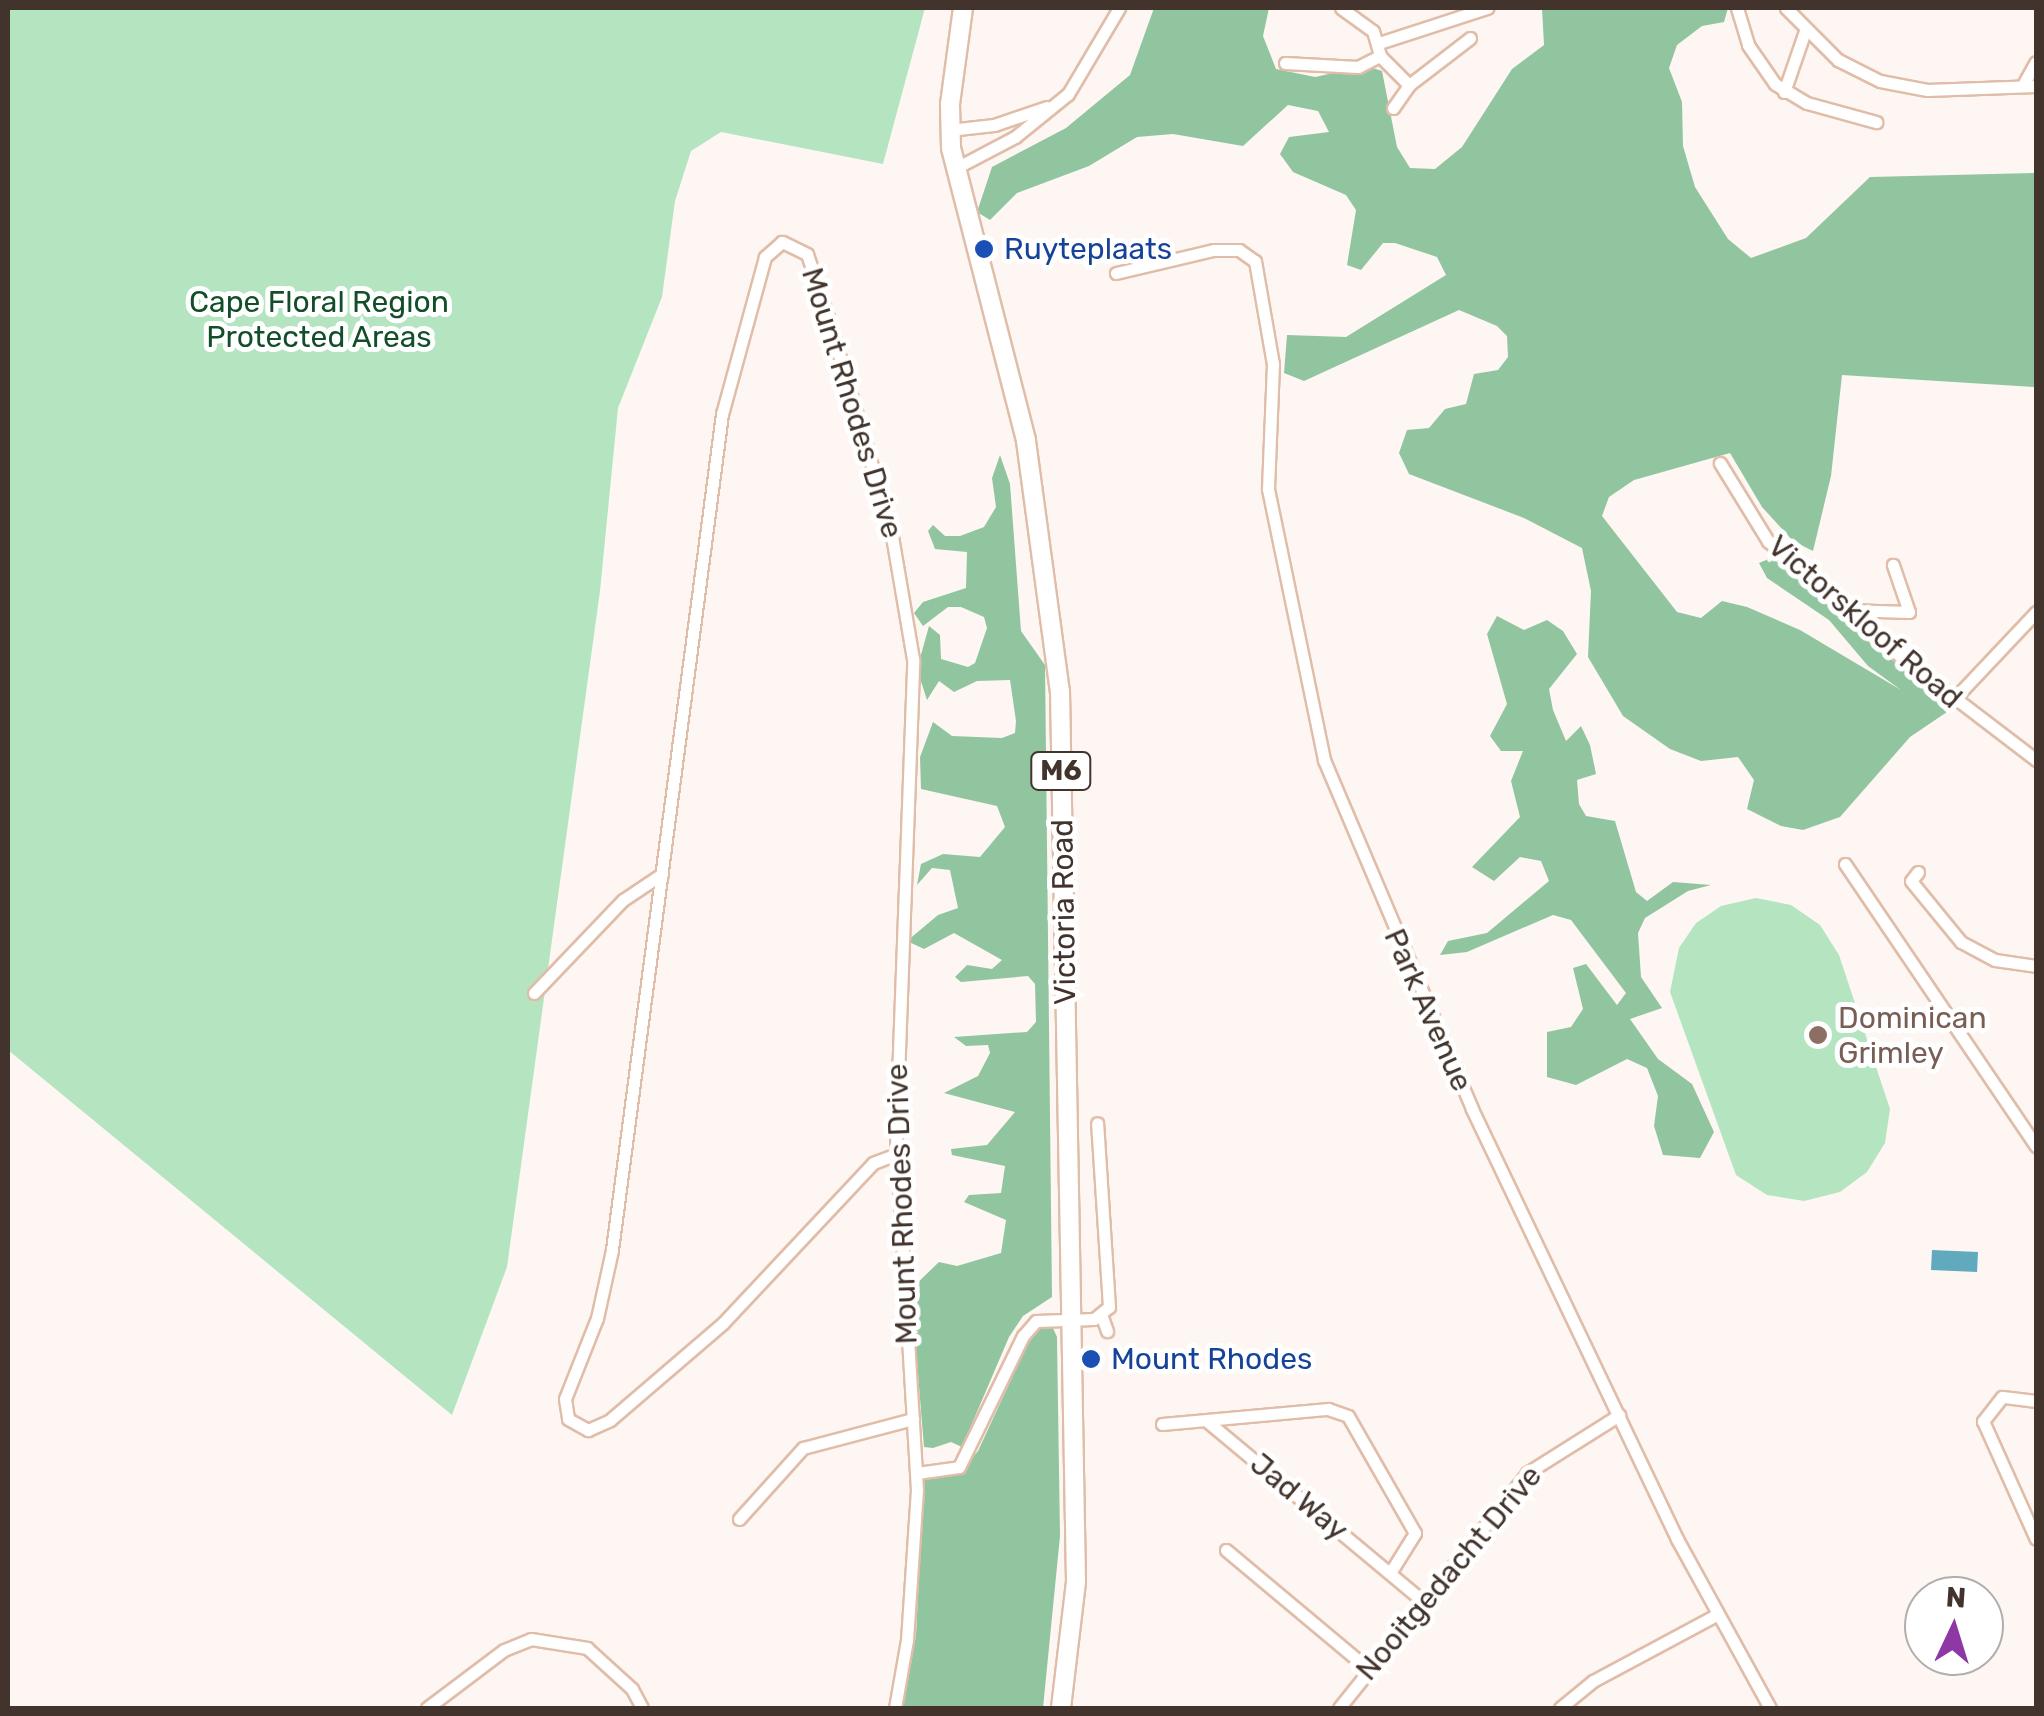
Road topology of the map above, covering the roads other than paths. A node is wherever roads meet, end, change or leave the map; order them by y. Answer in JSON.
{"nodes":[{"id":1,"x":963,"y":8,"type":"edge"},
{"id":2,"x":1120,"y":8,"type":"edge"},
{"id":3,"x":1342,"y":8,"type":"edge"},
{"id":4,"x":1487,"y":8,"type":"edge"},
{"id":5,"x":1737,"y":8,"type":"edge"},
{"id":6,"x":1786,"y":8,"type":"edge"},
{"id":7,"x":1805,"y":31,"type":"junction"},
{"id":8,"x":1470,"y":38,"type":"dead end"},
{"id":9,"x":1380,"y":50,"type":"junction"},
{"id":10,"x":2036,"y":62,"type":"edge"},
{"id":11,"x":1284,"y":64,"type":"dead end"},
{"id":12,"x":1410,"y":85,"type":"junction"},
{"id":13,"x":2030,"y":85,"type":"edge"},
{"id":14,"x":1784,"y":92,"type":"junction"},
{"id":15,"x":1059,"y":102,"type":"junction"},
{"id":16,"x":1393,"y":108,"type":"dead end"},
{"id":17,"x":1876,"y":122,"type":"dead end"},
{"id":18,"x":949,"y":130,"type":"junction"},
{"id":19,"x":954,"y":169,"type":"junction"},
{"id":20,"x":1116,"y":272,"type":"dead end"},
{"id":21,"x":1720,"y":462,"type":"dead end"},
{"id":22,"x":1893,"y":564,"type":"dead end"},
{"id":23,"x":1846,"y":610,"type":"junction"},
{"id":24,"x":2036,"y":612,"type":"edge"},
{"id":25,"x":1954,"y":699,"type":"junction"},
{"id":26,"x":2036,"y":760,"type":"edge"},
{"id":27,"x":1845,"y":864,"type":"dead end"},
{"id":28,"x":1918,"y":872,"type":"dead end"},
{"id":29,"x":662,"y":874,"type":"junction"},
{"id":30,"x":2036,"y":966,"type":"edge"},
{"id":31,"x":534,"y":993,"type":"dead end"},
{"id":32,"x":1097,"y":1123,"type":"dead end"},
{"id":33,"x":2036,"y":1146,"type":"edge"},
{"id":34,"x":896,"y":1154,"type":"junction"},
{"id":35,"x":1102,"y":1317,"type":"junction"},
{"id":36,"x":1070,"y":1320,"type":"junction"},
{"id":37,"x":1108,"y":1331,"type":"dead end"},
{"id":38,"x":2036,"y":1401,"type":"edge"},
{"id":39,"x":1619,"y":1414,"type":"junction"},
{"id":40,"x":913,"y":1419,"type":"junction"},
{"id":41,"x":1208,"y":1422,"type":"junction"},
{"id":42,"x":1162,"y":1424,"type":"dead end"},
{"id":43,"x":917,"y":1472,"type":"junction"},
{"id":44,"x":739,"y":1519,"type":"dead end"},
{"id":45,"x":2036,"y":1539,"type":"edge"},
{"id":46,"x":1226,"y":1550,"type":"dead end"},
{"id":47,"x":1390,"y":1573,"type":"junction"},
{"id":48,"x":1422,"y":1600,"type":"junction"},
{"id":49,"x":1716,"y":1615,"type":"junction"},
{"id":50,"x":1366,"y":1667,"type":"junction"},
{"id":51,"x":430,"y":1706,"type":"edge"},
{"id":52,"x":642,"y":1708,"type":"edge"},
{"id":53,"x":895,"y":1708,"type":"edge"},
{"id":54,"x":1061,"y":1708,"type":"edge"},
{"id":55,"x":1339,"y":1708,"type":"edge"},
{"id":56,"x":1560,"y":1708,"type":"edge"},
{"id":57,"x":1770,"y":1708,"type":"edge"}],
"edges":[{"from":1,"to":18,"type":"main road","name":"Victoria Road","number":"M6"},
{"from":2,"to":15,"type":"street"},
{"from":3,"to":9,"type":"street"},
{"from":4,"to":9,"type":"street"},
{"from":5,"to":14,"type":"street"},
{"from":6,"to":7,"type":"street"},
{"from":7,"to":13,"type":"street"},
{"from":7,"to":14,"type":"street"},
{"from":8,"to":12,"type":"street"},
{"from":9,"to":11,"type":"street"},
{"from":9,"to":12,"type":"street"},
{"from":10,"to":13,"type":"street"},
{"from":12,"to":16,"type":"street"},
{"from":14,"to":17,"type":"street"},
{"from":15,"to":18,"type":"street"},
{"from":15,"to":19,"type":"street"},
{"from":18,"to":19,"type":"main road","name":"Victoria Road","number":"M6"},
{"from":19,"to":36,"type":"main road","name":"Victoria Road","number":"M6"},
{"from":20,"to":39,"type":"street","name":"Park Avenue"},
{"from":21,"to":23,"type":"street","name":"Victorskloof Road"},
{"from":22,"to":23,"type":"street"},
{"from":23,"to":25,"type":"street","name":"Victorskloof Road"},
{"from":24,"to":25,"type":"street"},
{"from":25,"to":26,"type":"street","name":"Victorskloof Road"},
{"from":27,"to":33,"type":"street"},
{"from":28,"to":30,"type":"street"},
{"from":29,"to":31,"type":"street"},
{"from":29,"to":34,"type":"street","name":"Mount Rhodes Drive"},
{"from":29,"to":34,"type":"street","name":"Mount Rhodes Drive"},
{"from":32,"to":35,"type":"street"},
{"from":34,"to":40,"type":"street","name":"Mount Rhodes Drive"},
{"from":35,"to":36,"type":"street"},
{"from":35,"to":37,"type":"street"},
{"from":36,"to":43,"type":"street"},
{"from":36,"to":54,"type":"main road","name":"Victoria Road","number":"M6"},
{"from":38,"to":45,"type":"street"},
{"from":39,"to":48,"type":"street","name":"Nooitgedacht Drive"},
{"from":39,"to":49,"type":"street","name":"Park Avenue"},
{"from":40,"to":43,"type":"street","name":"Mount Rhodes Drive"},
{"from":40,"to":44,"type":"street"},
{"from":41,"to":42,"type":"street","name":"Jad Way"},
{"from":41,"to":47,"type":"street","name":"Jad Way"},
{"from":41,"to":47,"type":"street","name":"Jad Way"},
{"from":43,"to":53,"type":"street","name":"Mount Rhodes Drive"},
{"from":46,"to":50,"type":"street"},
{"from":47,"to":48,"type":"street","name":"Jad Way"},
{"from":48,"to":50,"type":"street","name":"Nooitgedacht Drive"},
{"from":49,"to":56,"type":"street"},
{"from":49,"to":57,"type":"street","name":"Park Avenue"},
{"from":50,"to":55,"type":"street","name":"Nooitgedacht Drive"},
{"from":51,"to":52,"type":"street"}]}
